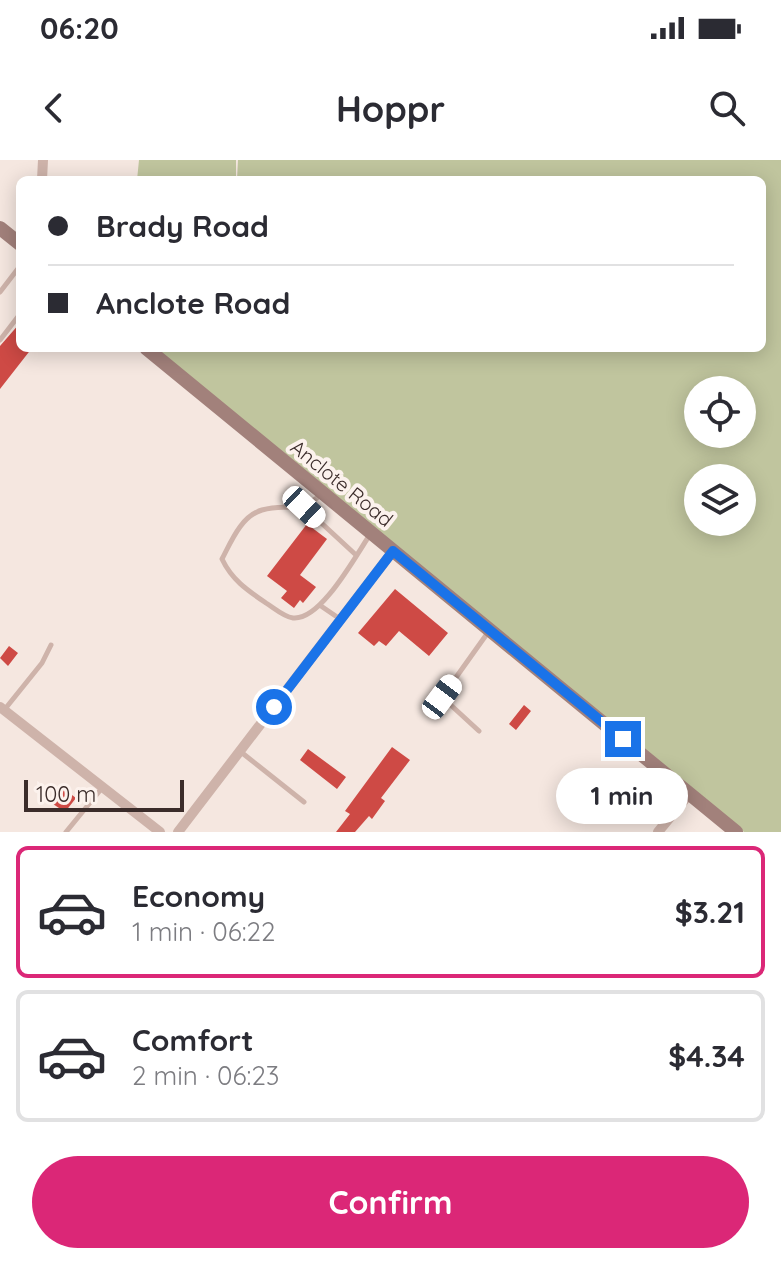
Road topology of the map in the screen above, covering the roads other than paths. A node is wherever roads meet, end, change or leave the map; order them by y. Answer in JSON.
{"nodes":[{"id":1,"x":0,"y":228,"type":"edge"},
{"id":2,"x":16,"y":241,"type":"edge"},
{"id":3,"x":16,"y":271,"type":"edge"},
{"id":4,"x":0,"y":292,"type":"edge"},
{"id":5,"x":16,"y":319,"type":"edge"},
{"id":6,"x":0,"y":340,"type":"edge"},
{"id":7,"x":151,"y":352,"type":"edge"},
{"id":8,"x":323,"y":493,"type":"junction"},
{"id":9,"x":304,"y":507,"type":"junction"},
{"id":10,"x":371,"y":533,"type":"junction"},
{"id":11,"x":393,"y":551,"type":"junction"},
{"id":12,"x":356,"y":555,"type":"junction"},
{"id":13,"x":321,"y":606,"type":"junction"},
{"id":14,"x":341,"y":620,"type":"junction"},
{"id":15,"x":490,"y":630,"type":"junction"},
{"id":16,"x":51,"y":645,"type":"dead end"},
{"id":17,"x":2,"y":708,"type":"edge"},
{"id":18,"x":479,"y":731,"type":"dead end"},
{"id":19,"x":240,"y":751,"type":"junction"},
{"id":20,"x":103,"y":787,"type":"junction"},
{"id":21,"x":690,"y":793,"type":"junction"},
{"id":22,"x":304,"y":802,"type":"dead end"},
{"id":23,"x":66,"y":832,"type":"edge"},
{"id":24,"x":160,"y":832,"type":"edge"},
{"id":25,"x":178,"y":832,"type":"edge"},
{"id":26,"x":658,"y":832,"type":"edge"},
{"id":27,"x":736,"y":832,"type":"edge"}],
"edges":[{"from":1,"to":2,"type":"street"},
{"from":3,"to":4,"type":"lane"},
{"from":5,"to":6,"type":"lane"},
{"from":7,"to":8,"type":"street","name":"Anclote Road"},
{"from":8,"to":9,"type":"lane"},
{"from":8,"to":10,"type":"street","name":"Anclote Road"},
{"from":9,"to":12,"type":"lane"},
{"from":9,"to":13,"type":"lane"},
{"from":10,"to":11,"type":"street","name":"Anclote Road"},
{"from":10,"to":12,"type":"lane"},
{"from":11,"to":14,"type":"street"},
{"from":11,"to":15,"type":"street","name":"Anclote Road"},
{"from":12,"to":13,"type":"lane"},
{"from":13,"to":14,"type":"lane"},
{"from":14,"to":19,"type":"street"},
{"from":15,"to":18,"type":"lane"},
{"from":15,"to":21,"type":"street","name":"Anclote Road"},
{"from":16,"to":17,"type":"lane"},
{"from":17,"to":20,"type":"street"},
{"from":19,"to":22,"type":"lane"},
{"from":19,"to":25,"type":"street"},
{"from":20,"to":23,"type":"lane"},
{"from":20,"to":24,"type":"street"},
{"from":21,"to":26,"type":"street"},
{"from":21,"to":27,"type":"street","name":"Anclote Road"}]}
